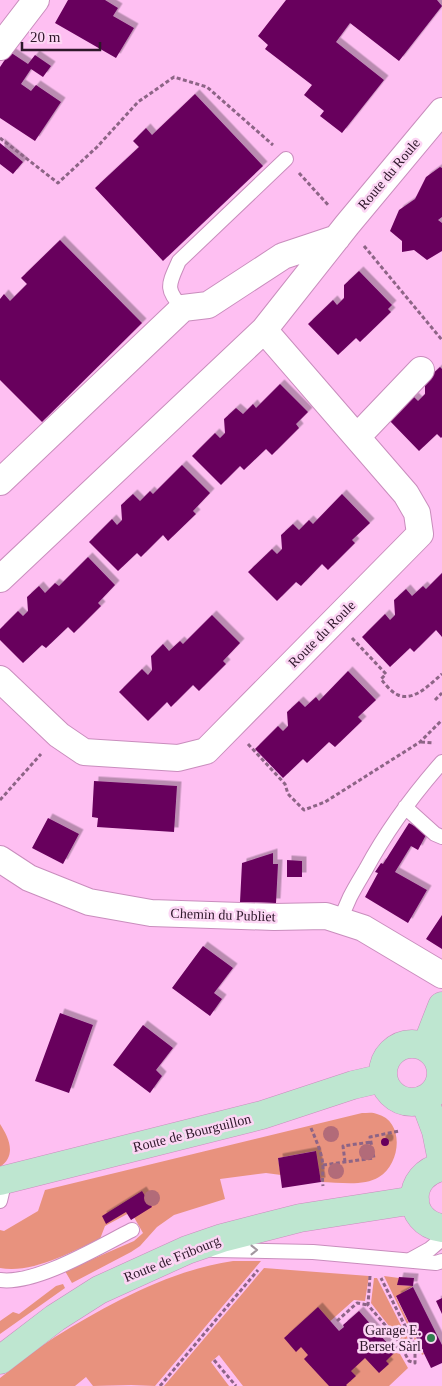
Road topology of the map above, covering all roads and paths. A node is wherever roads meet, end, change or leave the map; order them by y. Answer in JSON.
{"nodes":[{"id":1,"x":36,"y":0,"type":"edge"},
{"id":2,"x":0,"y":47,"type":"edge"},
{"id":3,"x":442,"y":111,"type":"edge"},
{"id":4,"x":0,"y":138,"type":"edge"},
{"id":5,"x":286,"y":159,"type":"junction"},
{"id":6,"x":342,"y":231,"type":"junction"},
{"id":7,"x":183,"y":308,"type":"junction"},
{"id":8,"x":264,"y":330,"type":"junction"},
{"id":9,"x":442,"y":340,"type":"edge"},
{"id":10,"x":421,"y":370,"type":"dead end"},
{"id":11,"x":357,"y":437,"type":"junction"},
{"id":12,"x":0,"y":482,"type":"edge"},
{"id":13,"x":0,"y":579,"type":"edge"},
{"id":14,"x":336,"y":620,"type":"junction"},
{"id":15,"x":442,"y":674,"type":"edge"},
{"id":16,"x":0,"y":679,"type":"edge"},
{"id":17,"x":442,"y":693,"type":"edge"},
{"id":18,"x":435,"y":700,"type":"dead end"},
{"id":19,"x":442,"y":720,"type":"edge"},
{"id":20,"x":231,"y":726,"type":"junction"},
{"id":21,"x":59,"y":735,"type":"junction"},
{"id":22,"x":442,"y":762,"type":"edge"},
{"id":23,"x":0,"y":800,"type":"edge"},
{"id":24,"x":405,"y":807,"type":"junction"},
{"id":25,"x":442,"y":837,"type":"edge"},
{"id":26,"x":0,"y":859,"type":"edge"},
{"id":27,"x":341,"y":921,"type":"junction"},
{"id":28,"x":442,"y":975,"type":"edge"},
{"id":29,"x":442,"y":1006,"type":"edge"},
{"id":30,"x":426,"y":1047,"type":"junction"},
{"id":31,"x":383,"y":1078,"type":"junction"},
{"id":32,"x":424,"y":1099,"type":"junction"},
{"id":33,"x":308,"y":1120,"type":"dead end"},
{"id":34,"x":399,"y":1131,"type":"dead end"},
{"id":35,"x":371,"y":1142,"type":"junction"},
{"id":36,"x":442,"y":1160,"type":"edge"},
{"id":37,"x":345,"y":1162,"type":"junction"},
{"id":38,"x":323,"y":1165,"type":"junction"},
{"id":39,"x":442,"y":1167,"type":"edge"},
{"id":40,"x":323,"y":1186,"type":"dead end"},
{"id":41,"x":2,"y":1187,"type":"edge"},
{"id":42,"x":414,"y":1200,"type":"junction"},
{"id":43,"x":442,"y":1228,"type":"edge"},
{"id":44,"x":132,"y":1230,"type":"dead end"},
{"id":45,"x":442,"y":1239,"type":"edge"},
{"id":46,"x":187,"y":1250,"type":"junction"},
{"id":47,"x":410,"y":1260,"type":"junction"},
{"id":48,"x":442,"y":1262,"type":"edge"},
{"id":49,"x":264,"y":1264,"type":"dead end"},
{"id":50,"x":370,"y":1273,"type":"dead end"},
{"id":51,"x":379,"y":1274,"type":"dead end"},
{"id":52,"x":1,"y":1281,"type":"edge"},
{"id":53,"x":368,"y":1305,"type":"junction"},
{"id":54,"x":337,"y":1321,"type":"dead end"},
{"id":55,"x":0,"y":1360,"type":"edge"},
{"id":56,"x":214,"y":1360,"type":"dead end"},
{"id":57,"x":160,"y":1386,"type":"edge"},
{"id":58,"x":236,"y":1386,"type":"edge"}],
"edges":[{"from":1,"to":2,"type":"street"},
{"from":3,"to":6,"type":"street","name":"Route du Roule"},
{"from":4,"to":5,"type":"path"},
{"from":5,"to":6,"type":"path"},
{"from":5,"to":7,"type":"lane"},
{"from":6,"to":7,"type":"street"},
{"from":6,"to":8,"type":"street","name":"Route du Roule"},
{"from":6,"to":9,"type":"path"},
{"from":7,"to":12,"type":"street"},
{"from":8,"to":11,"type":"street","name":"Route du Roule"},
{"from":8,"to":13,"type":"street","name":"Route du Roule"},
{"from":10,"to":11,"type":"street"},
{"from":11,"to":14,"type":"street","name":"Route du Roule"},
{"from":14,"to":15,"type":"path"},
{"from":14,"to":20,"type":"street","name":"Route du Roule"},
{"from":16,"to":21,"type":"street","name":"Route du Roule"},
{"from":17,"to":18,"type":"path"},
{"from":19,"to":20,"type":"path"},
{"from":20,"to":21,"type":"street","name":"Route du Roule"},
{"from":21,"to":23,"type":"path"},
{"from":22,"to":24,"type":"lane"},
{"from":24,"to":25,"type":"lane"},
{"from":24,"to":27,"type":"lane"},
{"from":26,"to":27,"type":"street","name":"Chemin du Publiet"},
{"from":27,"to":28,"type":"street","name":"Chemin du Publiet"},
{"from":29,"to":30,"type":"main road"},
{"from":30,"to":31,"type":"main road"},
{"from":30,"to":32,"type":"main road"},
{"from":31,"to":32,"type":"main road"},
{"from":31,"to":41,"type":"main road","name":"Route de Bourguillon"},
{"from":32,"to":36,"type":"main road"},
{"from":33,"to":38,"type":"path"},
{"from":34,"to":35,"type":"path"},
{"from":35,"to":37,"type":"path"},
{"from":35,"to":37,"type":"path"},
{"from":37,"to":38,"type":"path"},
{"from":38,"to":40,"type":"path"},
{"from":39,"to":42,"type":"main road"},
{"from":42,"to":43,"type":"main road"},
{"from":42,"to":46,"type":"main road","name":"Route de Fribourg"},
{"from":44,"to":52,"type":"lane"},
{"from":45,"to":47,"type":"lane"},
{"from":46,"to":47,"type":"lane","one_way":true},
{"from":46,"to":55,"type":"main road","name":"Route de Fribourg"},
{"from":47,"to":48,"type":"lane"},
{"from":49,"to":57,"type":"path"},
{"from":50,"to":53,"type":"path"},
{"from":51,"to":53,"type":"path"},
{"from":53,"to":54,"type":"path"},
{"from":56,"to":58,"type":"path"}]}
